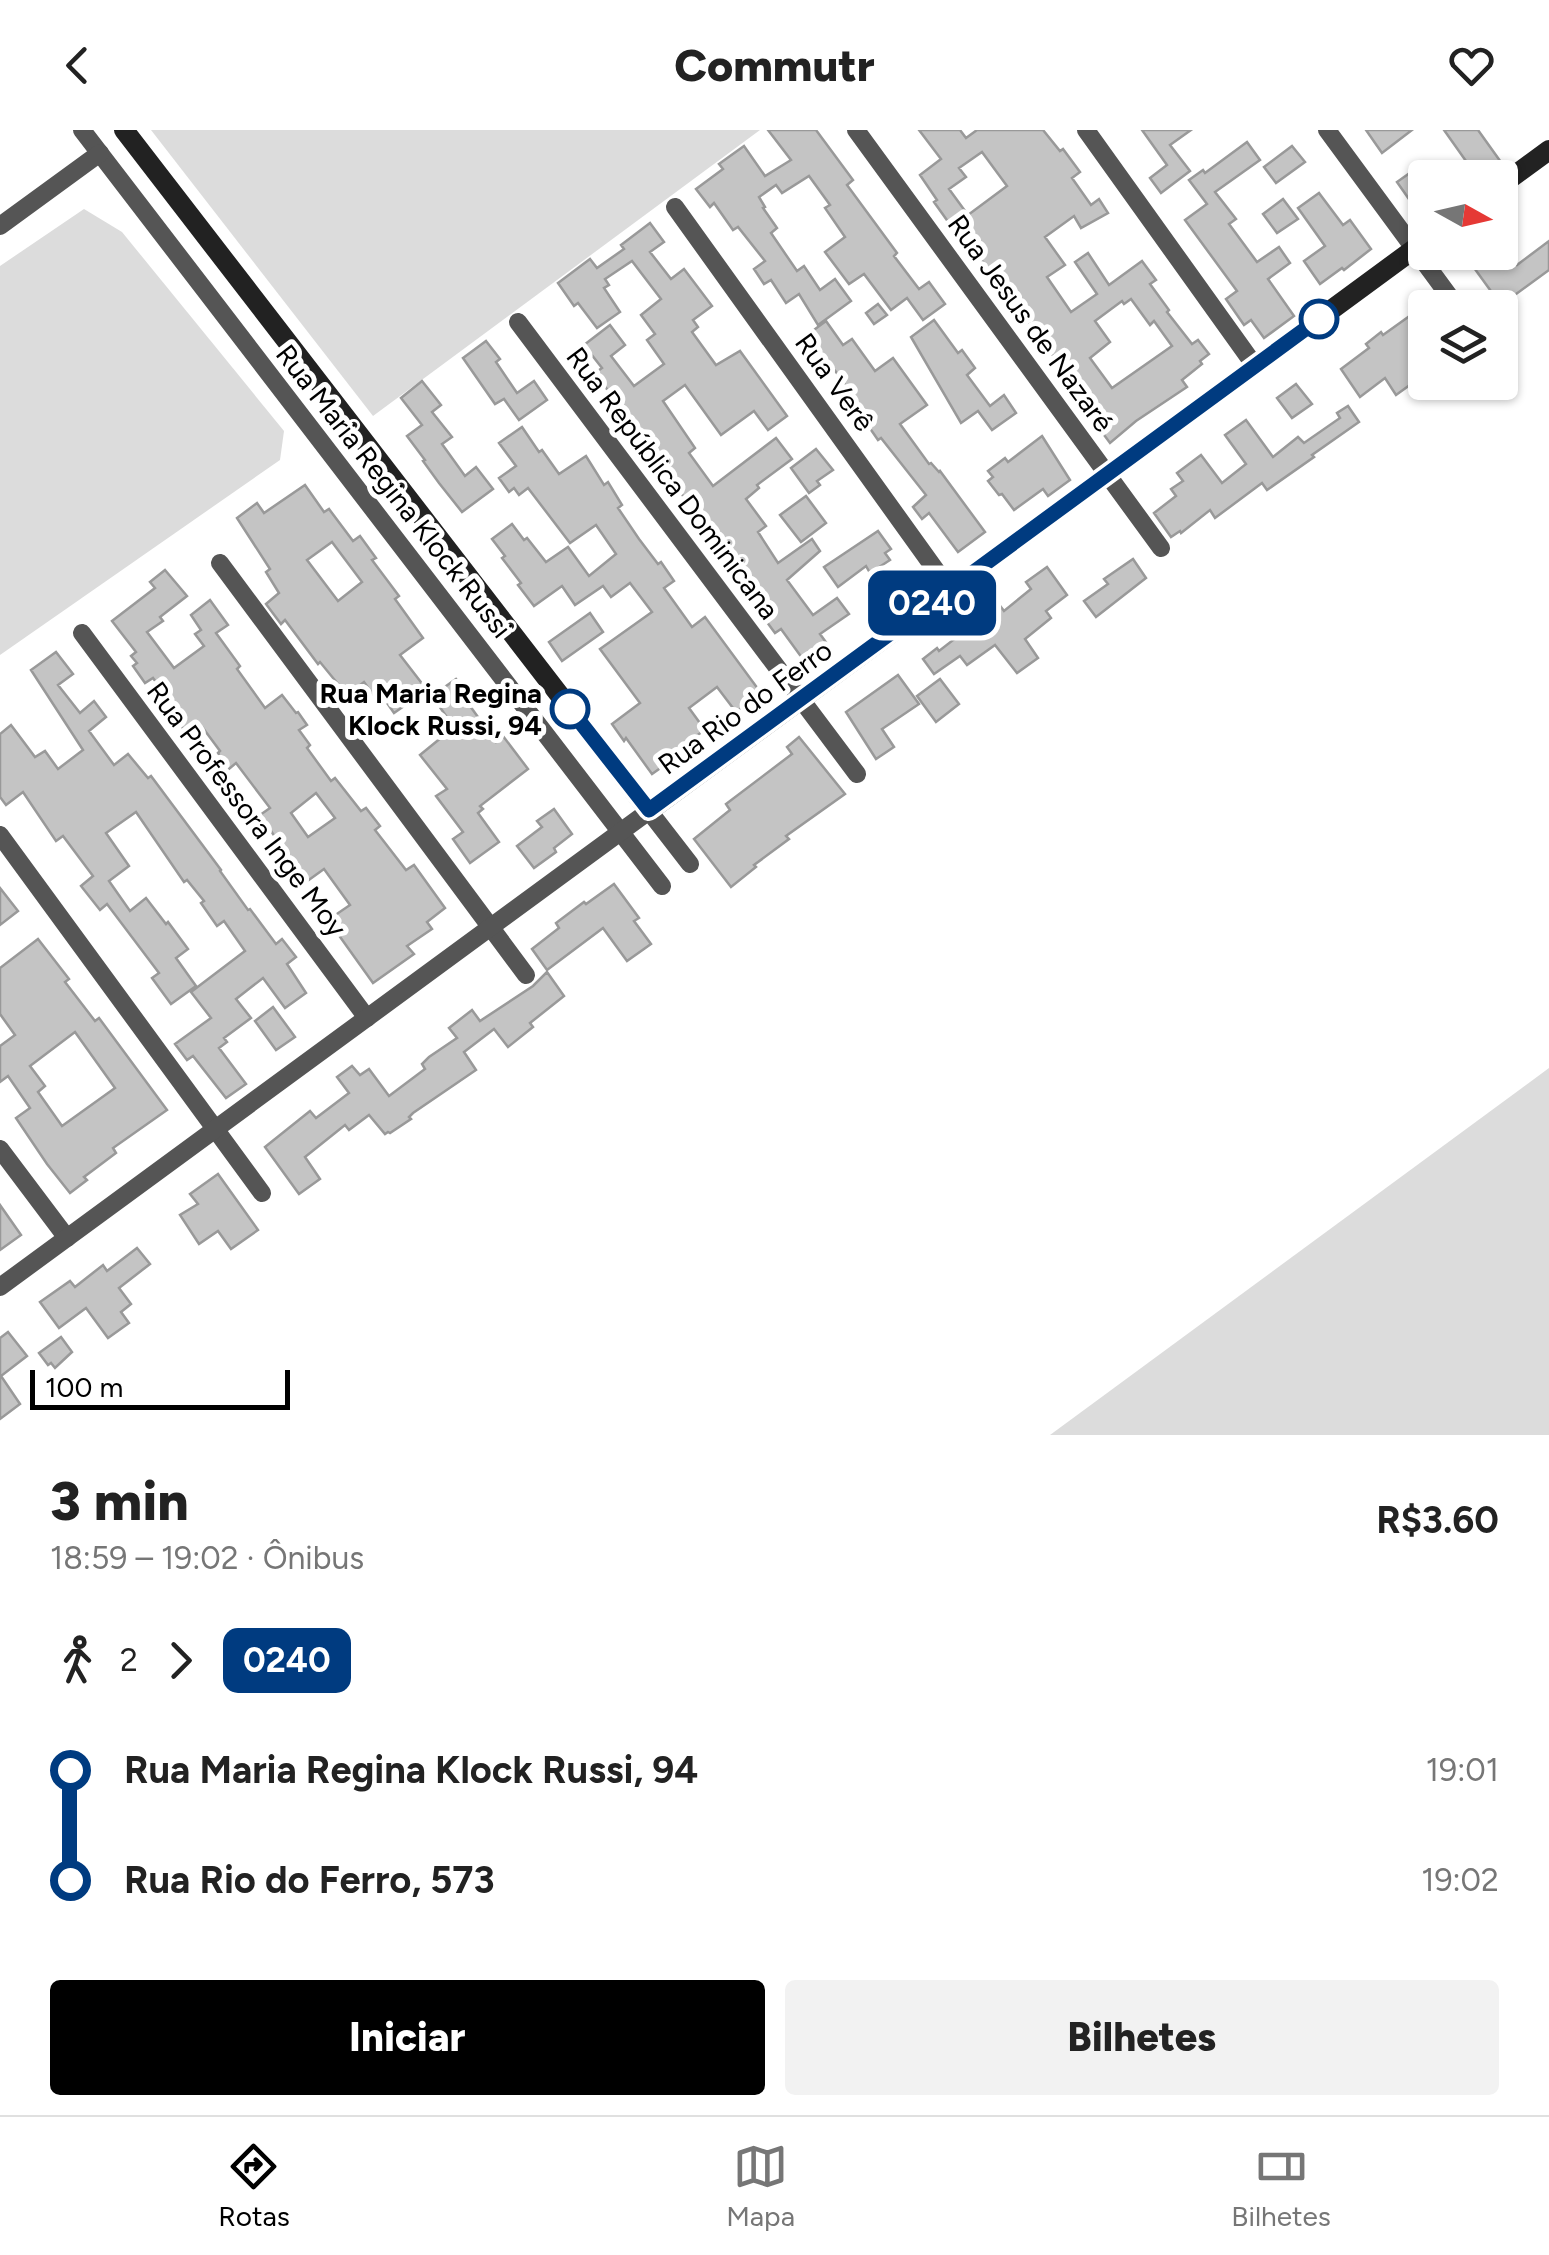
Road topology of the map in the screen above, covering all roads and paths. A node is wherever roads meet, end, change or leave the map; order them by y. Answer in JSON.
{"nodes":[{"id":1,"x":82,"y":130,"type":"edge"},
{"id":2,"x":124,"y":130,"type":"edge"},
{"id":3,"x":856,"y":130,"type":"edge"},
{"id":4,"x":1086,"y":130,"type":"edge"},
{"id":5,"x":1327,"y":130,"type":"edge"},
{"id":6,"x":1549,"y":150,"type":"edge"},
{"id":7,"x":100,"y":153,"type":"junction"},
{"id":8,"x":1518,"y":173,"type":"edge"},
{"id":9,"x":674,"y":207,"type":"dead end"},
{"id":10,"x":0,"y":226,"type":"edge"},
{"id":11,"x":1408,"y":230,"type":"edge"},
{"id":12,"x":1408,"y":254,"type":"edge"},
{"id":13,"x":518,"y":322,"type":"dead end"},
{"id":14,"x":1255,"y":366,"type":"junction"},
{"id":15,"x":1107,"y":475,"type":"junction"},
{"id":16,"x":1161,"y":548,"type":"dead end"},
{"id":17,"x":220,"y":563,"type":"dead end"},
{"id":18,"x":950,"y":590,"type":"junction"},
{"id":19,"x":82,"y":632,"type":"dead end"},
{"id":20,"x":801,"y":699,"type":"junction"},
{"id":21,"x":857,"y":774,"type":"dead end"},
{"id":22,"x":649,"y":810,"type":"junction"},
{"id":23,"x":621,"y":831,"type":"junction"},
{"id":24,"x":0,"y":835,"type":"edge"},
{"id":25,"x":690,"y":864,"type":"dead end"},
{"id":26,"x":662,"y":886,"type":"dead end"},
{"id":27,"x":490,"y":927,"type":"junction"},
{"id":28,"x":526,"y":975,"type":"dead end"},
{"id":29,"x":367,"y":1018,"type":"junction"},
{"id":30,"x":216,"y":1129,"type":"junction"},
{"id":31,"x":0,"y":1149,"type":"edge"},
{"id":32,"x":262,"y":1193,"type":"dead end"},
{"id":33,"x":67,"y":1238,"type":"junction"},
{"id":34,"x":0,"y":1287,"type":"edge"}],
"edges":[{"from":1,"to":7,"type":"street","name":"Rua Maria Regina Klock Russi"},
{"from":2,"to":22,"type":"street","name":"Rua Maria Regina Klock Russi"},
{"from":3,"to":15,"type":"street","name":"Rua Jesus de Nazaré"},
{"from":4,"to":14,"type":"street"},
{"from":5,"to":11,"type":"street"},
{"from":6,"to":8,"type":"street"},
{"from":7,"to":10,"type":"street"},
{"from":7,"to":23,"type":"street","name":"Rua Maria Regina Klock Russi"},
{"from":9,"to":18,"type":"street","name":"Rua Verê"},
{"from":12,"to":14,"type":"street","name":"Rua Rio do Ferro"},
{"from":13,"to":20,"type":"street","name":"Rua República Dominicana"},
{"from":14,"to":15,"type":"street","name":"Rua Rio do Ferro"},
{"from":15,"to":16,"type":"street","name":"Rua Jesus de Nazaré"},
{"from":15,"to":18,"type":"street","name":"Rua Rio do Ferro"},
{"from":17,"to":27,"type":"street"},
{"from":18,"to":20,"type":"street","name":"Rua Rio do Ferro"},
{"from":19,"to":29,"type":"street","name":"Rua Professora Inge Moy"},
{"from":20,"to":21,"type":"street","name":"Rua República Dominicana"},
{"from":20,"to":22,"type":"street","name":"Rua Rio do Ferro"},
{"from":22,"to":23,"type":"street","name":"Rua Rio do Ferro"},
{"from":22,"to":25,"type":"street","name":"Rua Maria Regina Klock Russi"},
{"from":23,"to":26,"type":"street","name":"Rua Maria Regina Klock Russi"},
{"from":23,"to":27,"type":"street","name":"Rua Rio do Ferro"},
{"from":24,"to":30,"type":"street"},
{"from":27,"to":28,"type":"street"},
{"from":27,"to":29,"type":"street","name":"Rua Rio do Ferro"},
{"from":29,"to":30,"type":"street","name":"Rua Rio do Ferro"},
{"from":30,"to":32,"type":"street"},
{"from":30,"to":33,"type":"street","name":"Rua Rio do Ferro"},
{"from":31,"to":33,"type":"street"},
{"from":33,"to":34,"type":"street","name":"Rua Rio do Ferro"}]}
